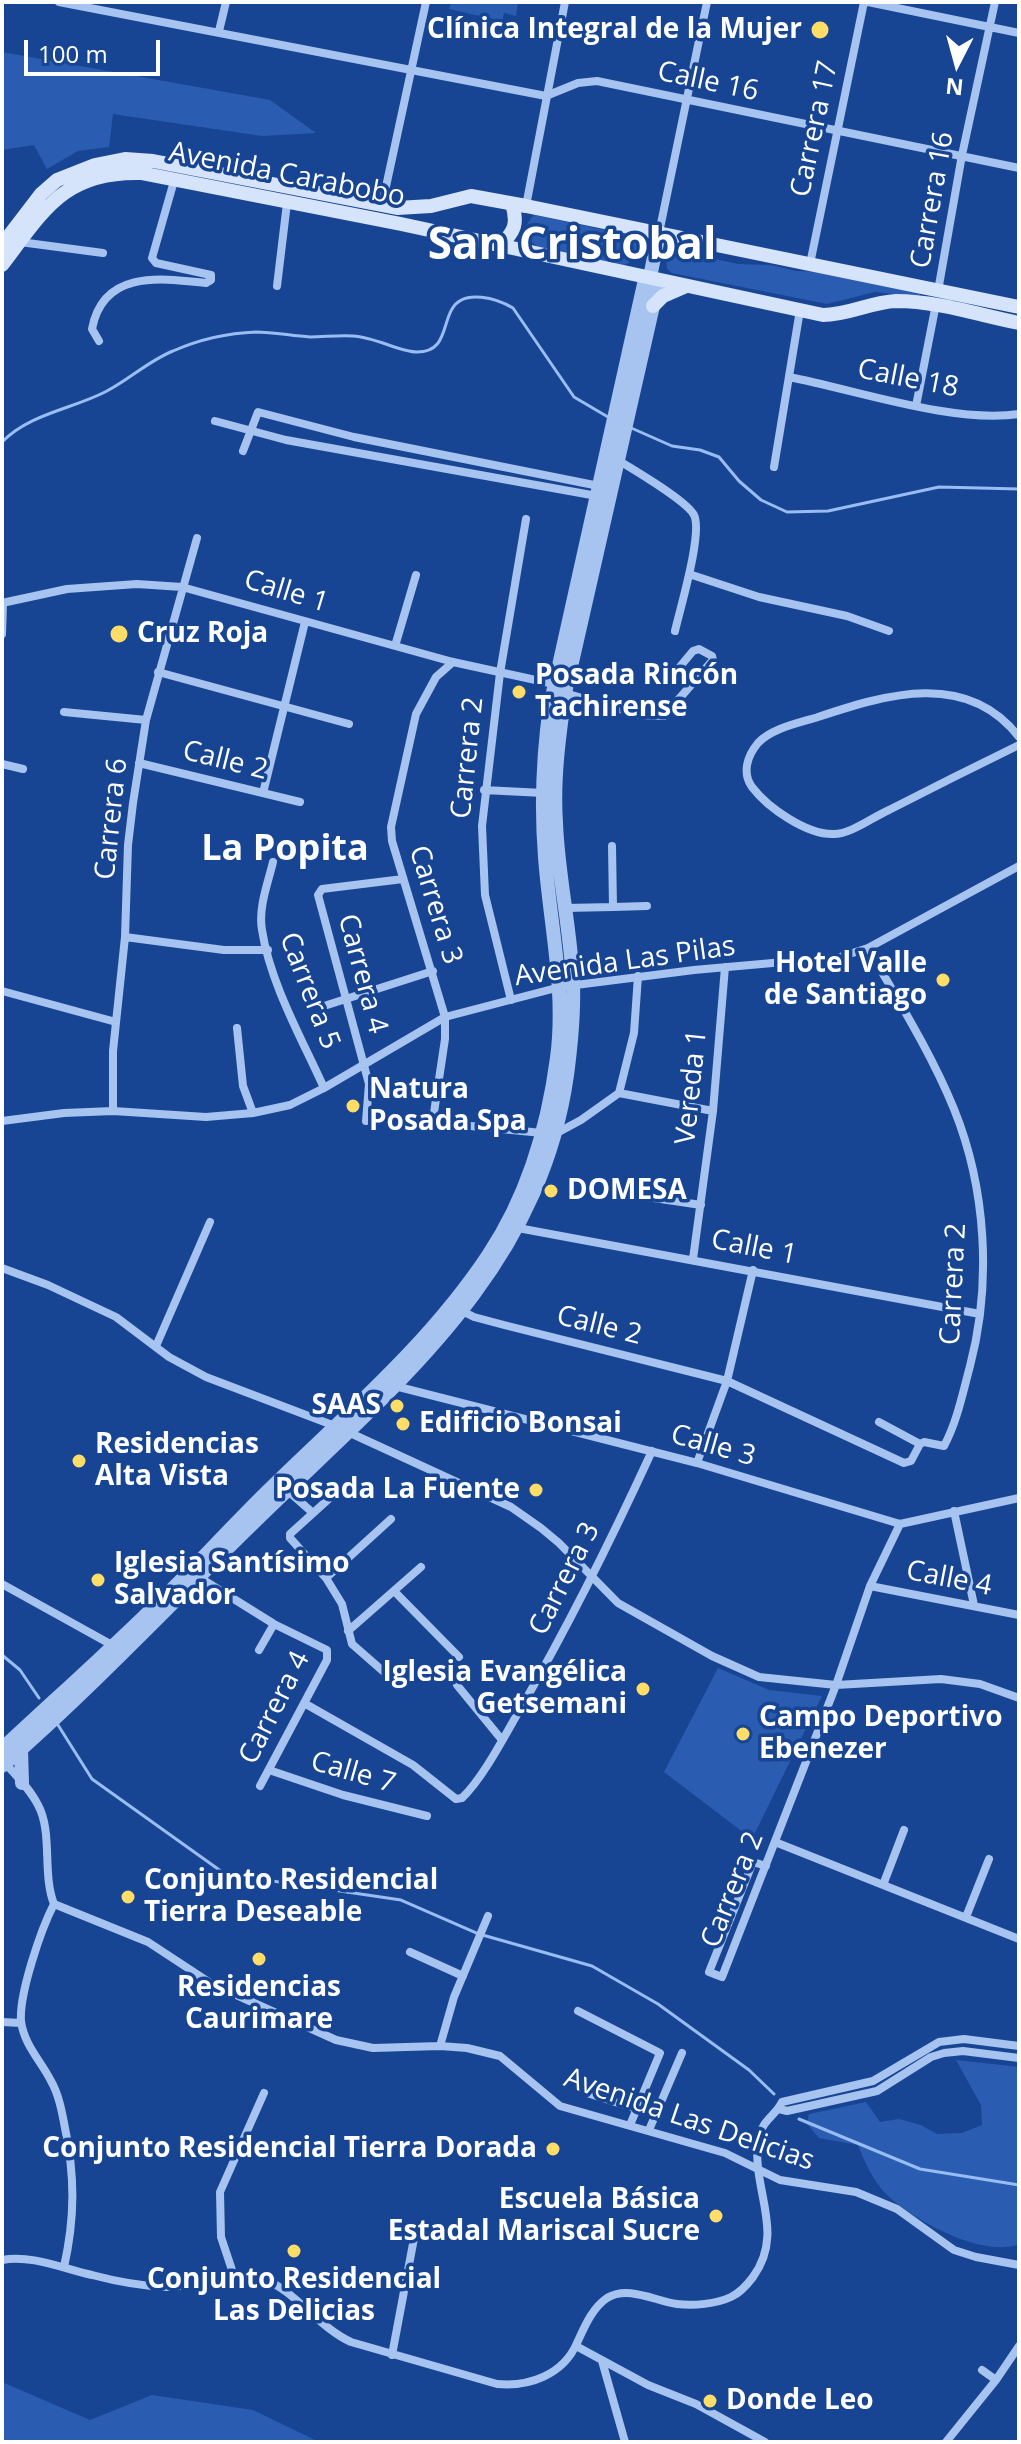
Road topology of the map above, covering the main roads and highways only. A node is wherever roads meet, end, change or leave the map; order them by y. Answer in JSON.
{"nodes":[{"id":1,"x":519,"y":205,"type":"junction"},
{"id":2,"x":2,"y":245,"type":"edge"},
{"id":3,"x":500,"y":245,"type":"junction"},
{"id":4,"x":523,"y":250,"type":"junction"},
{"id":5,"x":2,"y":265,"type":"edge"},
{"id":6,"x":687,"y":285,"type":"junction"},
{"id":7,"x":653,"y":306,"type":"road end"},
{"id":8,"x":1019,"y":307,"type":"edge"},
{"id":9,"x":1019,"y":323,"type":"edge"}],
"edges":[{"from":1,"to":2,"type":"main road","name":"Avenida Carabobo"},
{"from":1,"to":3,"type":"main road"},
{"from":1,"to":4,"type":"main road"},
{"from":1,"to":8,"type":"main road","name":"Avenida Carabobo"},
{"from":3,"to":4,"type":"main road","name":"Avenida Carabobo"},
{"from":3,"to":5,"type":"main road","name":"Avenida Carabobo"},
{"from":4,"to":6,"type":"main road","name":"Avenida Carabobo"},
{"from":6,"to":7,"type":"main road"},
{"from":6,"to":9,"type":"main road","name":"Avenida Carabobo"}]}
